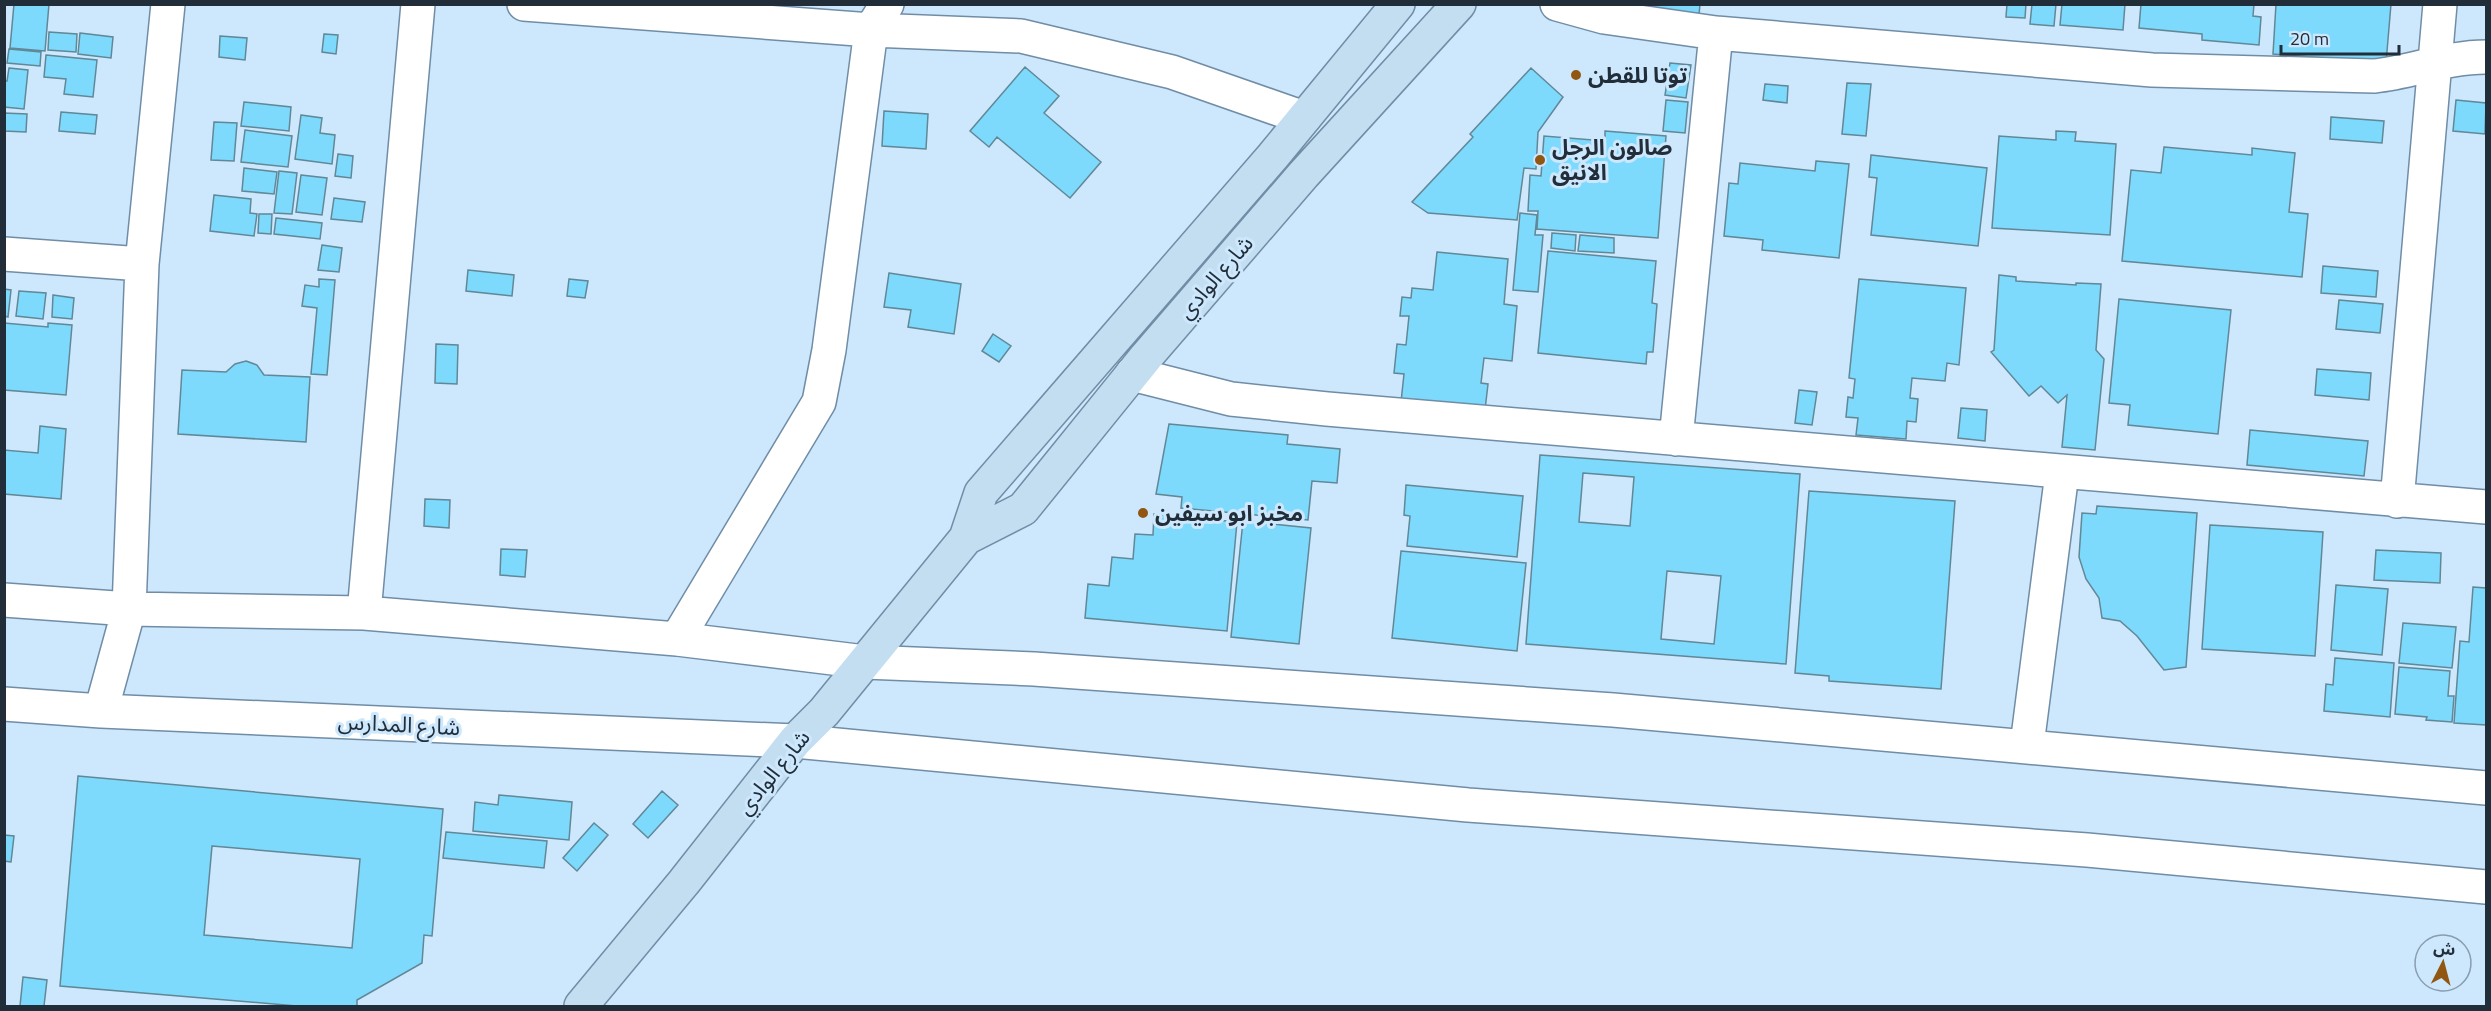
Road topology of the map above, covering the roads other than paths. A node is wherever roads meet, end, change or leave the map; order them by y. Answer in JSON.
{"nodes":[{"id":1,"x":168,"y":4,"type":"edge"},
{"id":2,"x":418,"y":4,"type":"edge"},
{"id":3,"x":525,"y":4,"type":"edge"},
{"id":4,"x":1398,"y":4,"type":"edge"},
{"id":5,"x":1459,"y":4,"type":"edge"},
{"id":6,"x":1557,"y":4,"type":"edge"},
{"id":7,"x":2440,"y":4,"type":"edge"},
{"id":8,"x":879,"y":17,"type":"edge"},
{"id":9,"x":1716,"y":33,"type":"junction"},
{"id":10,"x":2487,"y":57,"type":"edge"},
{"id":11,"x":2435,"y":63,"type":"junction"},
{"id":12,"x":1304,"y":118,"type":"junction"},
{"id":13,"x":4,"y":254,"type":"edge"},
{"id":14,"x":142,"y":264,"type":"junction"},
{"id":15,"x":1132,"y":374,"type":"junction"},
{"id":16,"x":1676,"y":439,"type":"junction"},
{"id":17,"x":2062,"y":473,"type":"junction"},
{"id":18,"x":2397,"y":501,"type":"junction"},
{"id":19,"x":2487,"y":507,"type":"edge"},
{"id":20,"x":966,"y":538,"type":"junction"},
{"id":21,"x":4,"y":600,"type":"edge"},
{"id":22,"x":129,"y":609,"type":"junction"},
{"id":23,"x":364,"y":613,"type":"junction"},
{"id":24,"x":677,"y":639,"type":"junction"},
{"id":25,"x":865,"y":662,"type":"junction"},
{"id":26,"x":4,"y":704,"type":"edge"},
{"id":27,"x":101,"y":711,"type":"junction"},
{"id":28,"x":795,"y":741,"type":"junction"},
{"id":29,"x":2027,"y":745,"type":"junction"},
{"id":30,"x":2487,"y":788,"type":"edge"},
{"id":31,"x":2487,"y":887,"type":"edge"},
{"id":32,"x":580,"y":1006,"type":"edge"}],
"edges":[{"from":1,"to":14,"type":"street"},
{"from":2,"to":23,"type":"street"},
{"from":3,"to":8,"type":"street"},
{"from":4,"to":12,"type":"main road","name":"شارع الوادي"},
{"from":5,"to":15,"type":"main road","name":"شارع الوادي"},
{"from":6,"to":9,"type":"street"},
{"from":7,"to":11,"type":"street"},
{"from":8,"to":12,"type":"street"},
{"from":8,"to":24,"type":"street"},
{"from":9,"to":11,"type":"street"},
{"from":9,"to":16,"type":"street"},
{"from":10,"to":11,"type":"street"},
{"from":11,"to":18,"type":"street"},
{"from":12,"to":20,"type":"main road","name":"شارع الوادي"},
{"from":13,"to":14,"type":"street"},
{"from":14,"to":22,"type":"street"},
{"from":15,"to":16,"type":"street"},
{"from":15,"to":20,"type":"main road","name":"شارع الوادي"},
{"from":16,"to":17,"type":"street"},
{"from":17,"to":18,"type":"street"},
{"from":17,"to":29,"type":"street"},
{"from":18,"to":19,"type":"street"},
{"from":20,"to":25,"type":"main road","name":"شارع الوادي"},
{"from":21,"to":22,"type":"street"},
{"from":22,"to":23,"type":"street"},
{"from":22,"to":27,"type":"street"},
{"from":23,"to":24,"type":"street"},
{"from":24,"to":25,"type":"street"},
{"from":25,"to":28,"type":"main road","name":"شارع الوادي"},
{"from":25,"to":29,"type":"street"},
{"from":26,"to":27,"type":"street","name":"شارع المدارس"},
{"from":27,"to":28,"type":"street","name":"شارع المدارس"},
{"from":28,"to":31,"type":"street","name":"شارع المدارس"},
{"from":28,"to":32,"type":"main road","name":"شارع الوادي"},
{"from":29,"to":30,"type":"street"}]}
